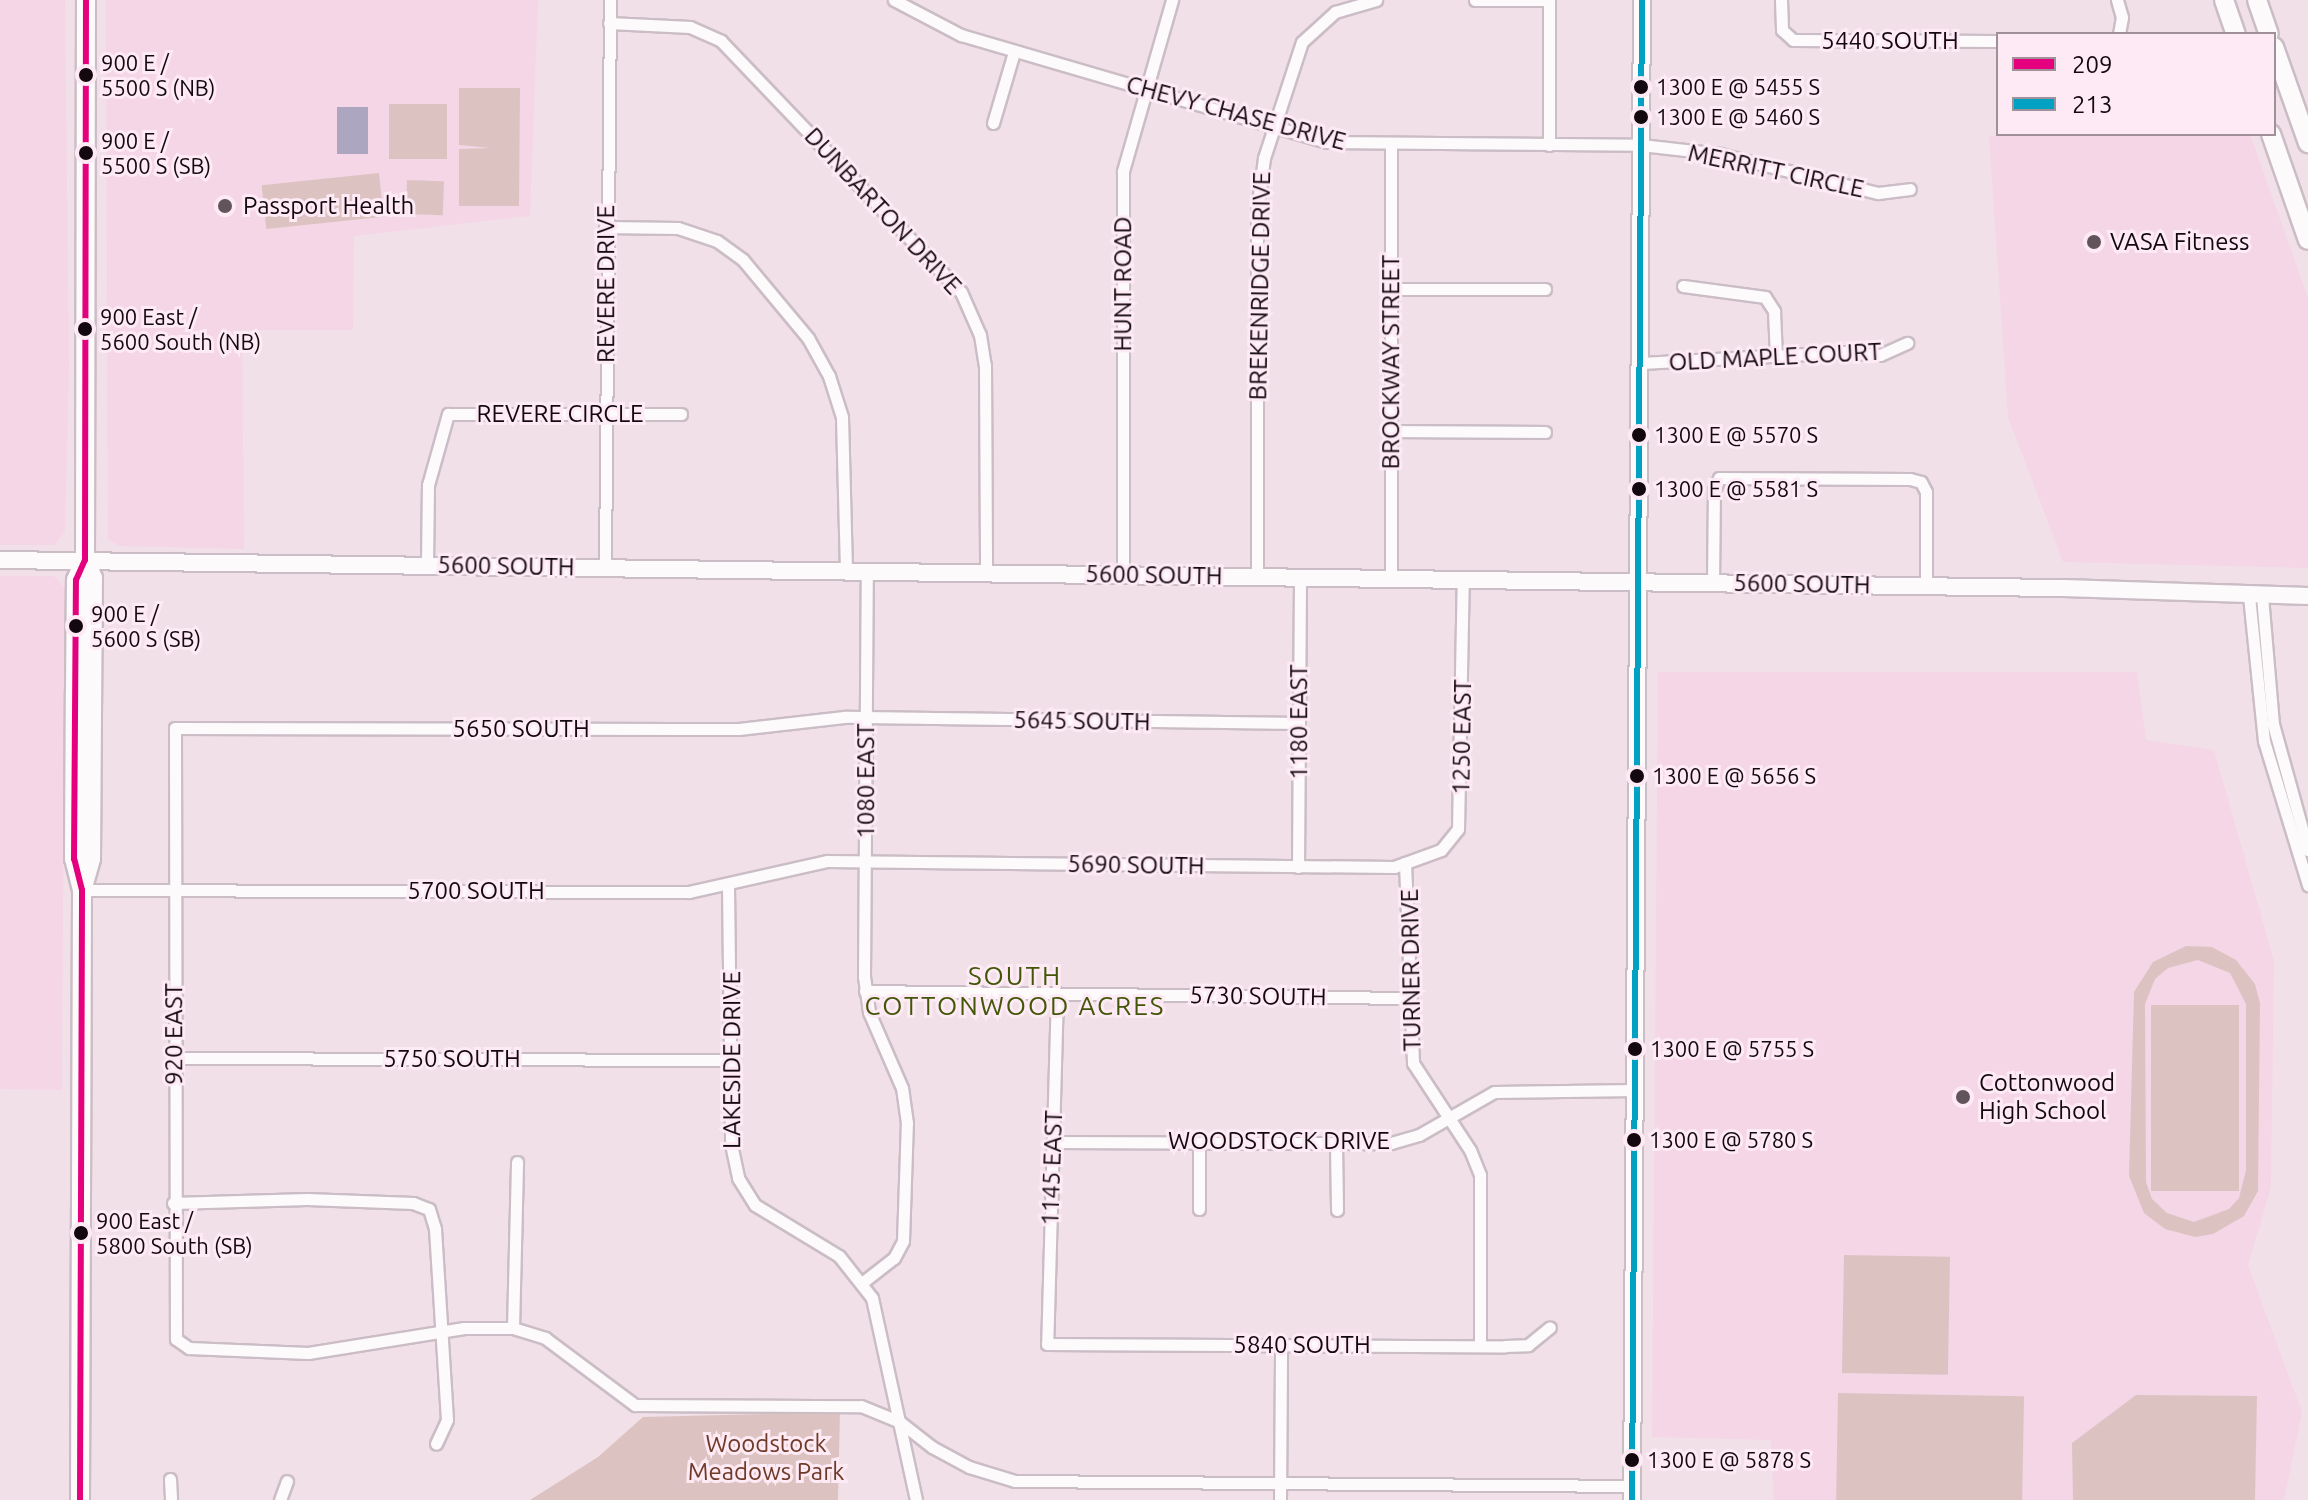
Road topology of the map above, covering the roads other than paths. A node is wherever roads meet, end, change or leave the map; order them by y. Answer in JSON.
{"nodes":[{"id":1,"x":86,"y":0,"type":"edge"},
{"id":2,"x":610,"y":0,"type":"edge"},
{"id":3,"x":894,"y":0,"type":"edge"},
{"id":4,"x":1172,"y":0,"type":"edge"},
{"id":5,"x":1376,"y":0,"type":"edge"},
{"id":6,"x":1475,"y":0,"type":"edge"},
{"id":7,"x":1549,"y":0,"type":"edge"},
{"id":8,"x":1642,"y":0,"type":"edge"},
{"id":9,"x":1781,"y":0,"type":"edge"},
{"id":10,"x":2117,"y":0,"type":"edge"},
{"id":11,"x":2224,"y":0,"type":"edge"},
{"id":12,"x":2257,"y":0,"type":"edge"},
{"id":13,"x":609,"y":23,"type":"junction"},
{"id":14,"x":2120,"y":32,"type":"edge"},
{"id":15,"x":2235,"y":32,"type":"edge"},
{"id":16,"x":2268,"y":32,"type":"edge"},
{"id":17,"x":1996,"y":41,"type":"edge"},
{"id":18,"x":1014,"y":52,"type":"junction"},
{"id":19,"x":2276,"y":53,"type":"edge"},
{"id":20,"x":1143,"y":90,"type":"junction"},
{"id":21,"x":993,"y":123,"type":"dead end"},
{"id":22,"x":1272,"y":127,"type":"junction"},
{"id":23,"x":2272,"y":136,"type":"edge"},
{"id":24,"x":2308,"y":143,"type":"edge"},
{"id":25,"x":1391,"y":145,"type":"junction"},
{"id":26,"x":1549,"y":145,"type":"junction"},
{"id":27,"x":1641,"y":145,"type":"junction"},
{"id":28,"x":1910,"y":189,"type":"dead end"},
{"id":29,"x":605,"y":227,"type":"junction"},
{"id":30,"x":2308,"y":240,"type":"edge"},
{"id":31,"x":1683,"y":286,"type":"dead end"},
{"id":32,"x":1391,"y":289,"type":"junction"},
{"id":33,"x":1545,"y":289,"type":"dead end"},
{"id":34,"x":1907,"y":343,"type":"dead end"},
{"id":35,"x":1776,"y":356,"type":"junction"},
{"id":36,"x":1641,"y":363,"type":"junction"},
{"id":37,"x":606,"y":414,"type":"junction"},
{"id":38,"x":681,"y":414,"type":"dead end"},
{"id":39,"x":1391,"y":431,"type":"junction"},
{"id":40,"x":1545,"y":432,"type":"dead end"},
{"id":41,"x":0,"y":560,"type":"edge"},
{"id":42,"x":85,"y":560,"type":"junction"},
{"id":43,"x":427,"y":565,"type":"junction"},
{"id":44,"x":605,"y":567,"type":"junction"},
{"id":45,"x":846,"y":571,"type":"junction"},
{"id":46,"x":867,"y":571,"type":"junction"},
{"id":47,"x":986,"y":573,"type":"junction"},
{"id":48,"x":1123,"y":574,"type":"junction"},
{"id":49,"x":1257,"y":576,"type":"junction"},
{"id":50,"x":1300,"y":577,"type":"junction"},
{"id":51,"x":1391,"y":578,"type":"junction"},
{"id":52,"x":1463,"y":579,"type":"junction"},
{"id":53,"x":1640,"y":582,"type":"junction"},
{"id":54,"x":1713,"y":583,"type":"junction"},
{"id":55,"x":1926,"y":586,"type":"junction"},
{"id":56,"x":2256,"y":596,"type":"junction"},
{"id":57,"x":2308,"y":596,"type":"edge"},
{"id":58,"x":866,"y":717,"type":"junction"},
{"id":59,"x":1299,"y":723,"type":"junction"},
{"id":60,"x":175,"y":728,"type":"joint"},
{"id":61,"x":2308,"y":850,"type":"edge"},
{"id":62,"x":865,"y":861,"type":"junction"},
{"id":63,"x":1405,"y":863,"type":"junction"},
{"id":64,"x":1298,"y":867,"type":"junction"},
{"id":65,"x":2308,"y":885,"type":"edge"},
{"id":66,"x":728,"y":886,"type":"junction"},
{"id":67,"x":82,"y":890,"type":"junction"},
{"id":68,"x":175,"y":890,"type":"junction"},
{"id":69,"x":865,"y":991,"type":"junction"},
{"id":70,"x":1057,"y":993,"type":"junction"},
{"id":71,"x":1410,"y":998,"type":"junction"},
{"id":72,"x":173,"y":1058,"type":"junction"},
{"id":73,"x":731,"y":1060,"type":"junction"},
{"id":74,"x":1635,"y":1090,"type":"junction"},
{"id":75,"x":1448,"y":1116,"type":"junction"},
{"id":76,"x":1053,"y":1142,"type":"junction"},
{"id":77,"x":1199,"y":1143,"type":"junction"},
{"id":78,"x":1336,"y":1144,"type":"junction"},
{"id":79,"x":517,"y":1162,"type":"dead end"},
{"id":80,"x":173,"y":1203,"type":"junction"},
{"id":81,"x":1199,"y":1209,"type":"dead end"},
{"id":82,"x":1337,"y":1210,"type":"dead end"},
{"id":83,"x":863,"y":1282,"type":"junction"},
{"id":84,"x":1550,"y":1327,"type":"dead end"},
{"id":85,"x":513,"y":1328,"type":"junction"},
{"id":86,"x":442,"y":1332,"type":"junction"},
{"id":87,"x":1047,"y":1344,"type":"joint"},
{"id":88,"x":1281,"y":1345,"type":"junction"},
{"id":89,"x":1480,"y":1346,"type":"junction"},
{"id":90,"x":900,"y":1422,"type":"junction"},
{"id":91,"x":436,"y":1444,"type":"dead end"},
{"id":92,"x":170,"y":1479,"type":"dead end"},
{"id":93,"x":287,"y":1481,"type":"dead end"},
{"id":94,"x":1280,"y":1484,"type":"junction"},
{"id":95,"x":1632,"y":1493,"type":"edge"},
{"id":96,"x":80,"y":1500,"type":"edge"},
{"id":97,"x":171,"y":1500,"type":"edge"},
{"id":98,"x":280,"y":1500,"type":"edge"},
{"id":99,"x":916,"y":1500,"type":"edge"},
{"id":100,"x":1280,"y":1500,"type":"edge"}],
"edges":[{"from":1,"to":42,"type":"main road"},
{"from":2,"to":13,"type":"street","name":"REVERE DRIVE"},
{"from":3,"to":18,"type":"street","name":"CHEVY CHASE DRIVE"},
{"from":4,"to":20,"type":"street","name":"HUNT ROAD"},
{"from":5,"to":22,"type":"street","name":"BREKENRIDGE DRIVE"},
{"from":6,"to":7,"type":"street"},
{"from":7,"to":26,"type":"street"},
{"from":8,"to":27,"type":"main road"},
{"from":9,"to":17,"type":"street","name":"5440 SOUTH"},
{"from":10,"to":14,"type":"street"},
{"from":11,"to":15,"type":"main road"},
{"from":12,"to":16,"type":"main road"},
{"from":13,"to":29,"type":"street","name":"REVERE DRIVE"},
{"from":13,"to":47,"type":"street","name":"DUNBARTON DRIVE"},
{"from":18,"to":20,"type":"street","name":"CHEVY CHASE DRIVE"},
{"from":18,"to":21,"type":"street"},
{"from":19,"to":24,"type":"main road"},
{"from":20,"to":22,"type":"street","name":"CHEVY CHASE DRIVE"},
{"from":20,"to":48,"type":"street","name":"HUNT ROAD"},
{"from":22,"to":25,"type":"street","name":"CHEVY CHASE DRIVE"},
{"from":22,"to":49,"type":"street","name":"BREKENRIDGE DRIVE"},
{"from":23,"to":30,"type":"main road"},
{"from":25,"to":26,"type":"street","name":"CHEVY CHASE DRIVE"},
{"from":25,"to":32,"type":"street","name":"BROCKWAY STREET"},
{"from":26,"to":27,"type":"street","name":"CHEVY CHASE DRIVE"},
{"from":27,"to":28,"type":"street","name":"MERRITT CIRCLE"},
{"from":27,"to":36,"type":"main road"},
{"from":29,"to":37,"type":"street","name":"REVERE DRIVE"},
{"from":29,"to":45,"type":"street"},
{"from":31,"to":35,"type":"street"},
{"from":32,"to":33,"type":"street"},
{"from":32,"to":39,"type":"street","name":"BROCKWAY STREET"},
{"from":34,"to":35,"type":"street","name":"OLD MAPLE COURT"},
{"from":35,"to":36,"type":"street","name":"OLD MAPLE COURT"},
{"from":36,"to":53,"type":"main road"},
{"from":37,"to":38,"type":"street","name":"REVERE CIRCLE"},
{"from":37,"to":43,"type":"street","name":"REVERE CIRCLE"},
{"from":37,"to":44,"type":"street","name":"REVERE DRIVE"},
{"from":39,"to":40,"type":"street"},
{"from":39,"to":51,"type":"street","name":"BROCKWAY STREET"},
{"from":41,"to":42,"type":"main road","name":"5600 SOUTH"},
{"from":42,"to":43,"type":"main road","name":"5600 SOUTH"},
{"from":42,"to":67,"type":"main road"},
{"from":43,"to":44,"type":"main road","name":"5600 SOUTH"},
{"from":44,"to":45,"type":"main road","name":"5600 SOUTH"},
{"from":45,"to":46,"type":"main road","name":"5600 SOUTH"},
{"from":46,"to":47,"type":"main road","name":"5600 SOUTH"},
{"from":46,"to":58,"type":"street","name":"1080 EAST"},
{"from":47,"to":48,"type":"main road","name":"5600 SOUTH"},
{"from":48,"to":49,"type":"main road","name":"5600 SOUTH"},
{"from":49,"to":50,"type":"main road","name":"5600 SOUTH"},
{"from":50,"to":51,"type":"main road","name":"5600 SOUTH"},
{"from":50,"to":59,"type":"street","name":"1180 EAST"},
{"from":51,"to":52,"type":"main road","name":"5600 SOUTH"},
{"from":52,"to":53,"type":"main road","name":"5600 SOUTH"},
{"from":52,"to":63,"type":"street","name":"1250 EAST"},
{"from":53,"to":54,"type":"main road","name":"5600 SOUTH"},
{"from":53,"to":74,"type":"main road"},
{"from":54,"to":55,"type":"main road","name":"5600 SOUTH"},
{"from":54,"to":55,"type":"street"},
{"from":55,"to":56,"type":"main road","name":"5600 SOUTH"},
{"from":56,"to":57,"type":"main road","name":"5600 SOUTH"},
{"from":56,"to":61,"type":"street"},
{"from":56,"to":65,"type":"street"},
{"from":58,"to":59,"type":"street","name":"5645 SOUTH"},
{"from":58,"to":60,"type":"street","name":"5650 SOUTH"},
{"from":58,"to":62,"type":"street","name":"1080 EAST"},
{"from":59,"to":64,"type":"street","name":"1180 EAST"},
{"from":60,"to":68,"type":"street","name":"920 EAST"},
{"from":62,"to":64,"type":"street","name":"5690 SOUTH"},
{"from":62,"to":66,"type":"street","name":"5700 SOUTH"},
{"from":62,"to":69,"type":"street","name":"1080 EAST"},
{"from":63,"to":64,"type":"street","name":"5690 SOUTH"},
{"from":63,"to":71,"type":"street","name":"TURNER DRIVE"},
{"from":66,"to":68,"type":"street","name":"5700 SOUTH"},
{"from":66,"to":73,"type":"street","name":"LAKESIDE DRIVE"},
{"from":67,"to":68,"type":"street","name":"5700 SOUTH"},
{"from":67,"to":96,"type":"main road"},
{"from":68,"to":72,"type":"street","name":"920 EAST"},
{"from":69,"to":70,"type":"street","name":"5730 SOUTH"},
{"from":69,"to":83,"type":"street","name":"1080 EAST"},
{"from":70,"to":71,"type":"street","name":"5730 SOUTH"},
{"from":70,"to":76,"type":"street","name":"1145 EAST"},
{"from":71,"to":75,"type":"street","name":"TURNER DRIVE"},
{"from":72,"to":73,"type":"street","name":"5750 SOUTH"},
{"from":72,"to":80,"type":"street","name":"920 EAST"},
{"from":73,"to":83,"type":"street","name":"LAKESIDE DRIVE"},
{"from":74,"to":75,"type":"street","name":"WOODSTOCK DRIVE"},
{"from":74,"to":95,"type":"main road"},
{"from":75,"to":78,"type":"street","name":"WOODSTOCK DRIVE"},
{"from":75,"to":89,"type":"street","name":"TURNER DRIVE"},
{"from":76,"to":77,"type":"street","name":"WOODSTOCK DRIVE"},
{"from":76,"to":87,"type":"street","name":"1145 EAST"},
{"from":77,"to":78,"type":"street","name":"WOODSTOCK DRIVE"},
{"from":77,"to":81,"type":"street"},
{"from":78,"to":82,"type":"street"},
{"from":79,"to":85,"type":"street"},
{"from":80,"to":86,"type":"street"},
{"from":80,"to":86,"type":"street","name":"920 EAST"},
{"from":83,"to":90,"type":"street","name":"LAKESIDE DRIVE"},
{"from":84,"to":89,"type":"street","name":"5840 SOUTH"},
{"from":85,"to":86,"type":"street"},
{"from":85,"to":90,"type":"street"},
{"from":86,"to":91,"type":"street"},
{"from":87,"to":88,"type":"street","name":"5840 SOUTH"},
{"from":88,"to":89,"type":"street","name":"5840 SOUTH"},
{"from":88,"to":94,"type":"street"},
{"from":90,"to":94,"type":"street"},
{"from":90,"to":99,"type":"street","name":"LAKESIDE DRIVE"},
{"from":92,"to":97,"type":"street"},
{"from":93,"to":98,"type":"street"},
{"from":94,"to":95,"type":"street"},
{"from":94,"to":100,"type":"street"}]}
